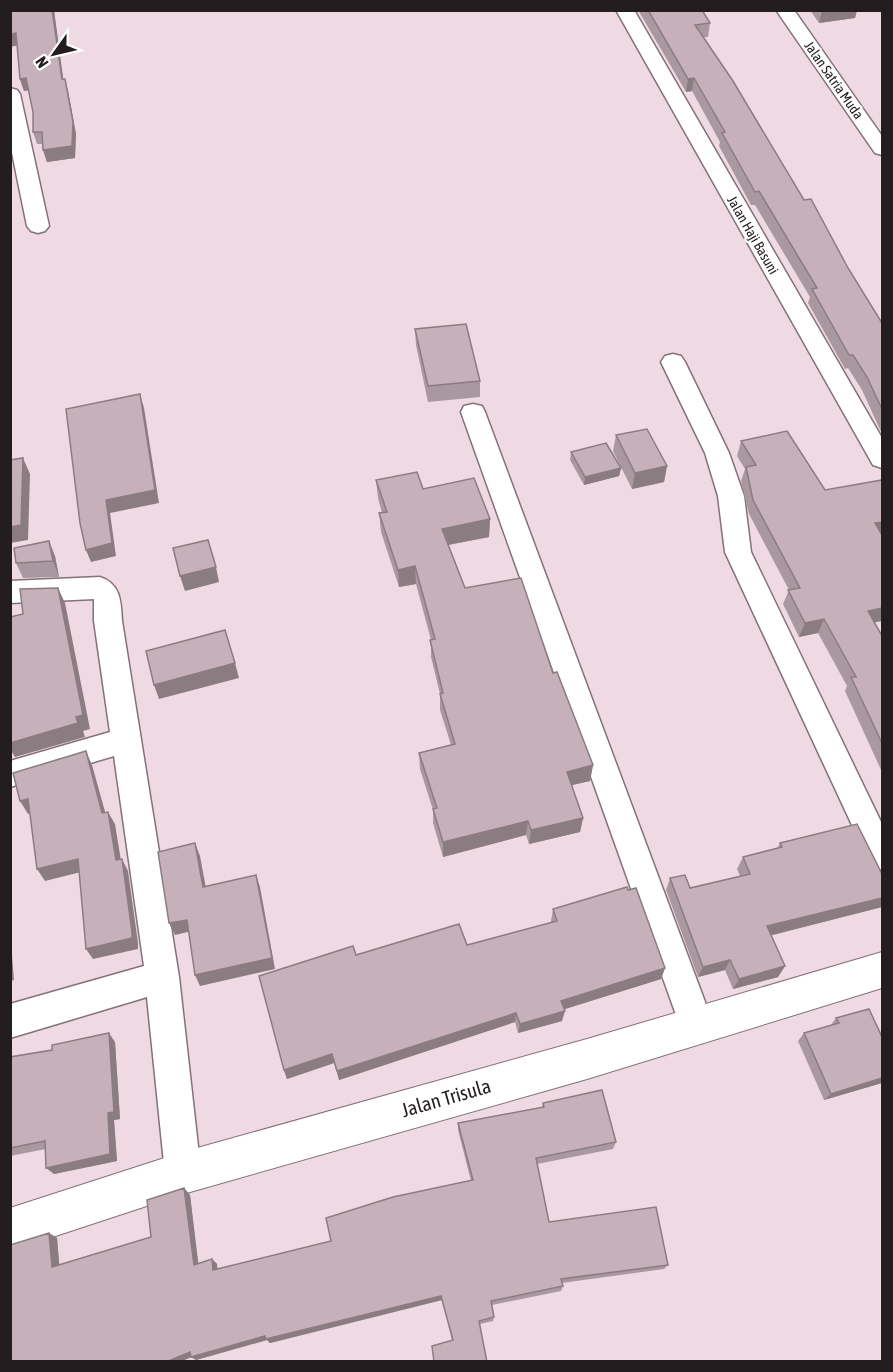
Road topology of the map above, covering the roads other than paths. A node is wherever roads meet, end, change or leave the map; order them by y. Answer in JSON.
{"nodes":[{"id":1,"x":625,"y":10,"type":"edge"},
{"id":2,"x":785,"y":10,"type":"edge"},
{"id":3,"x":10,"y":93,"type":"edge"},
{"id":4,"x":882,"y":149,"type":"edge"},
{"id":5,"x":38,"y":226,"type":"dead end"},
{"id":6,"x":673,"y":362,"type":"dead end"},
{"id":7,"x":473,"y":412,"type":"dead end"},
{"id":8,"x":882,"y":459,"type":"edge"},
{"id":9,"x":10,"y":592,"type":"edge"},
{"id":10,"x":126,"y":740,"type":"junction"},
{"id":11,"x":10,"y":774,"type":"edge"},
{"id":12,"x":882,"y":856,"type":"edge"},
{"id":13,"x":882,"y":970,"type":"edge"},
{"id":14,"x":162,"y":977,"type":"junction"},
{"id":15,"x":10,"y":1021,"type":"edge"},
{"id":16,"x":697,"y":1026,"type":"junction"},
{"id":17,"x":183,"y":1173,"type":"junction"},
{"id":18,"x":10,"y":1230,"type":"edge"}],
"edges":[{"from":1,"to":8,"type":"street","name":"Jalan Haji Basuni"},
{"from":2,"to":4,"type":"street","name":"Jalan Satria Muda"},
{"from":3,"to":5,"type":"street"},
{"from":6,"to":12,"type":"street"},
{"from":7,"to":16,"type":"street"},
{"from":9,"to":10,"type":"street"},
{"from":10,"to":11,"type":"street"},
{"from":10,"to":14,"type":"street"},
{"from":13,"to":16,"type":"street","name":"Jalan Trisula"},
{"from":14,"to":15,"type":"street"},
{"from":14,"to":17,"type":"street"},
{"from":16,"to":17,"type":"street","name":"Jalan Trisula"},
{"from":17,"to":18,"type":"street","name":"Jalan Trisula"}]}
